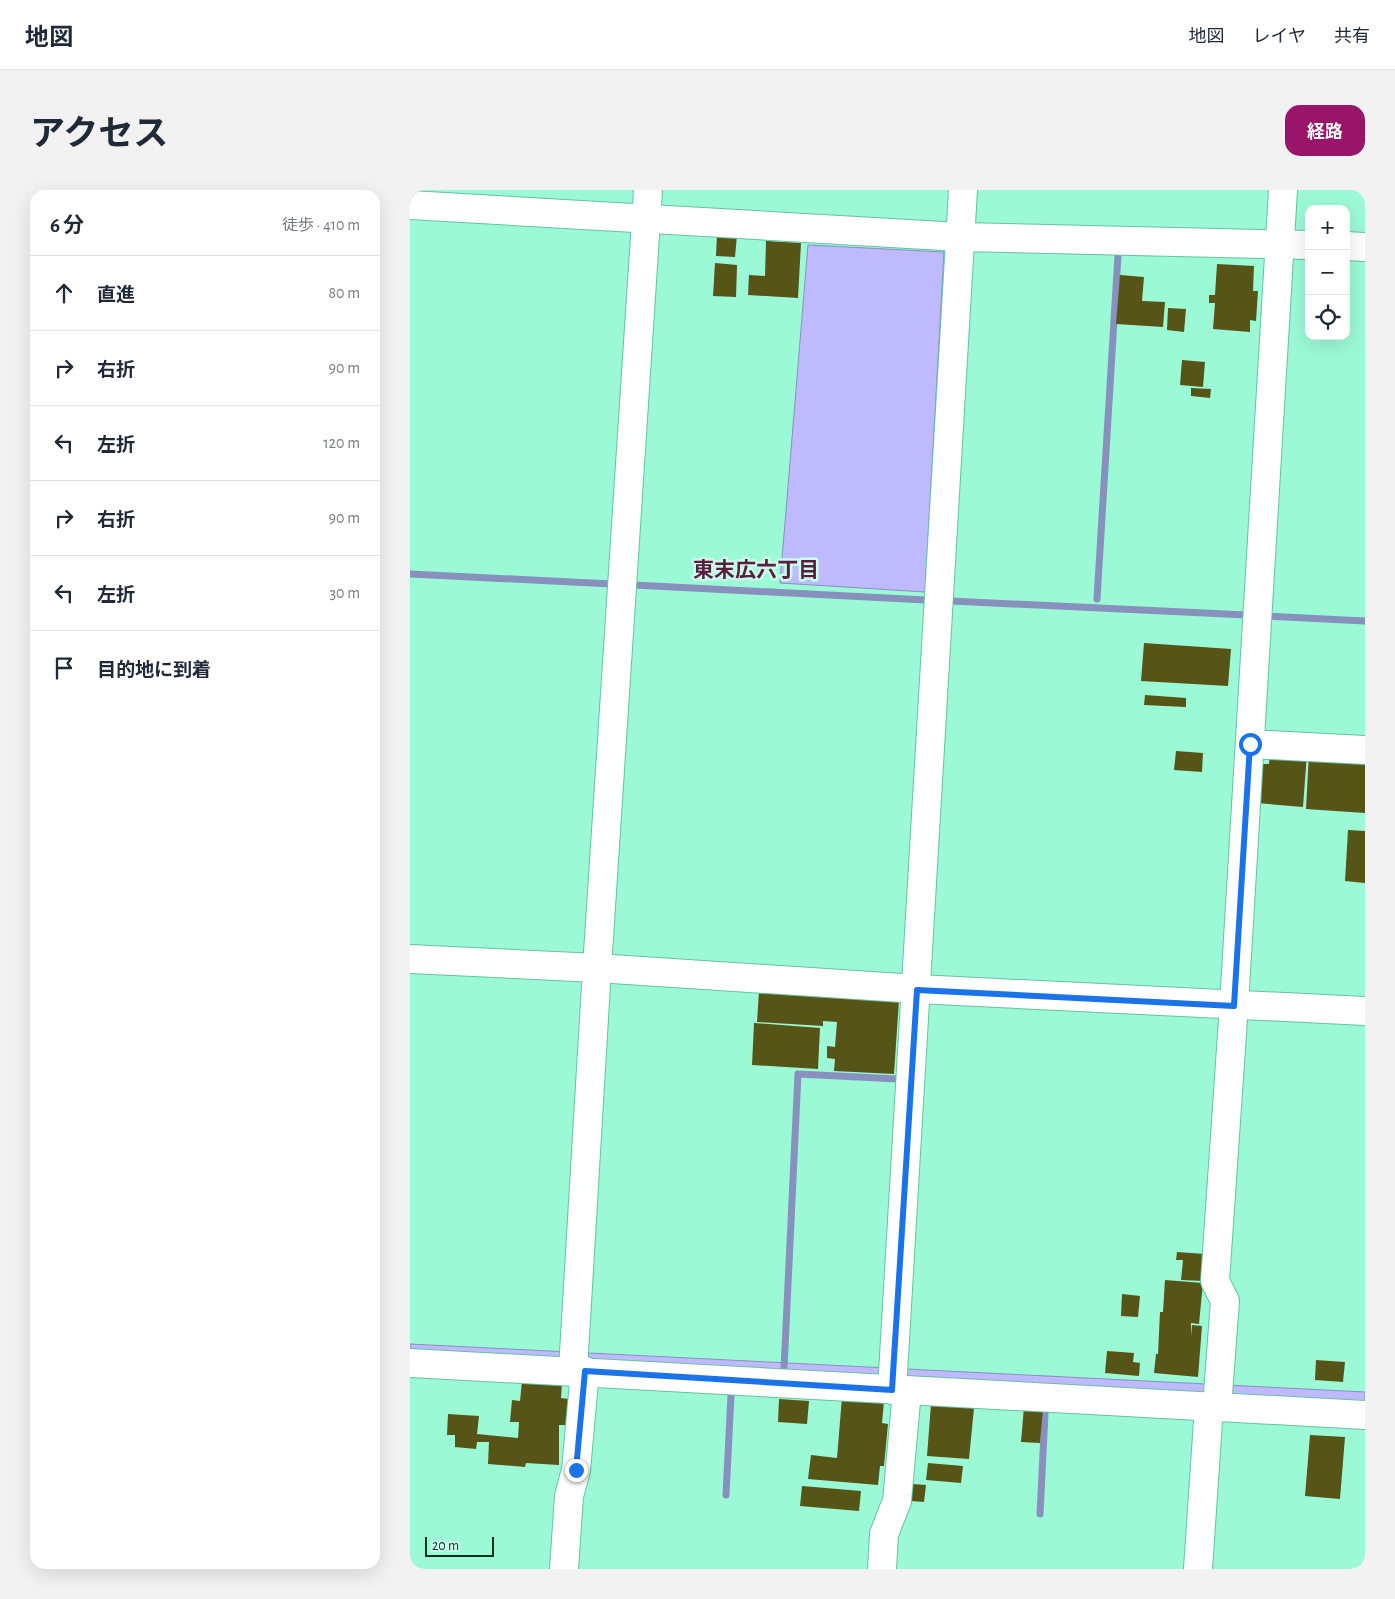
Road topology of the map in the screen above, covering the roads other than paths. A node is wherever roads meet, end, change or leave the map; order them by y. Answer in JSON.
{"nodes":[{"id":1,"x":648,"y":190,"type":"edge"},
{"id":2,"x":962,"y":190,"type":"edge"},
{"id":3,"x":1283,"y":190,"type":"edge"},
{"id":4,"x":410,"y":205,"type":"edge"},
{"id":5,"x":646,"y":219,"type":"junction"},
{"id":6,"x":960,"y":237,"type":"junction"},
{"id":7,"x":1280,"y":244,"type":"junction"},
{"id":8,"x":1305,"y":245,"type":"edge"},
{"id":9,"x":1350,"y":246,"type":"edge"},
{"id":10,"x":1365,"y":247,"type":"edge"},
{"id":11,"x":1250,"y":744,"type":"junction"},
{"id":12,"x":1365,"y":750,"type":"edge"},
{"id":13,"x":410,"y":959,"type":"edge"},
{"id":14,"x":597,"y":968,"type":"junction"},
{"id":15,"x":917,"y":990,"type":"junction"},
{"id":16,"x":1234,"y":1006,"type":"junction"},
{"id":17,"x":1365,"y":1011,"type":"edge"},
{"id":18,"x":410,"y":1363,"type":"edge"},
{"id":19,"x":577,"y":1364,"type":"junction"},
{"id":20,"x":896,"y":1382,"type":"junction"},
{"id":21,"x":1216,"y":1398,"type":"junction"},
{"id":22,"x":1365,"y":1415,"type":"edge"},
{"id":23,"x":564,"y":1569,"type":"edge"},
{"id":24,"x":882,"y":1569,"type":"edge"},
{"id":25,"x":1198,"y":1569,"type":"edge"}],
"edges":[{"from":1,"to":5,"type":"street"},
{"from":2,"to":6,"type":"street"},
{"from":3,"to":7,"type":"street"},
{"from":4,"to":5,"type":"street"},
{"from":5,"to":6,"type":"street"},
{"from":5,"to":14,"type":"street"},
{"from":6,"to":7,"type":"street"},
{"from":6,"to":15,"type":"street"},
{"from":7,"to":8,"type":"street"},
{"from":7,"to":11,"type":"street"},
{"from":9,"to":10,"type":"street"},
{"from":11,"to":12,"type":"street"},
{"from":11,"to":16,"type":"street"},
{"from":13,"to":14,"type":"street"},
{"from":14,"to":15,"type":"street"},
{"from":14,"to":19,"type":"street"},
{"from":15,"to":16,"type":"street"},
{"from":15,"to":20,"type":"street"},
{"from":16,"to":17,"type":"street"},
{"from":16,"to":21,"type":"street"},
{"from":18,"to":19,"type":"street"},
{"from":19,"to":20,"type":"street"},
{"from":19,"to":23,"type":"street"},
{"from":20,"to":21,"type":"street"},
{"from":20,"to":24,"type":"street"},
{"from":21,"to":22,"type":"street"},
{"from":21,"to":25,"type":"street"}]}
